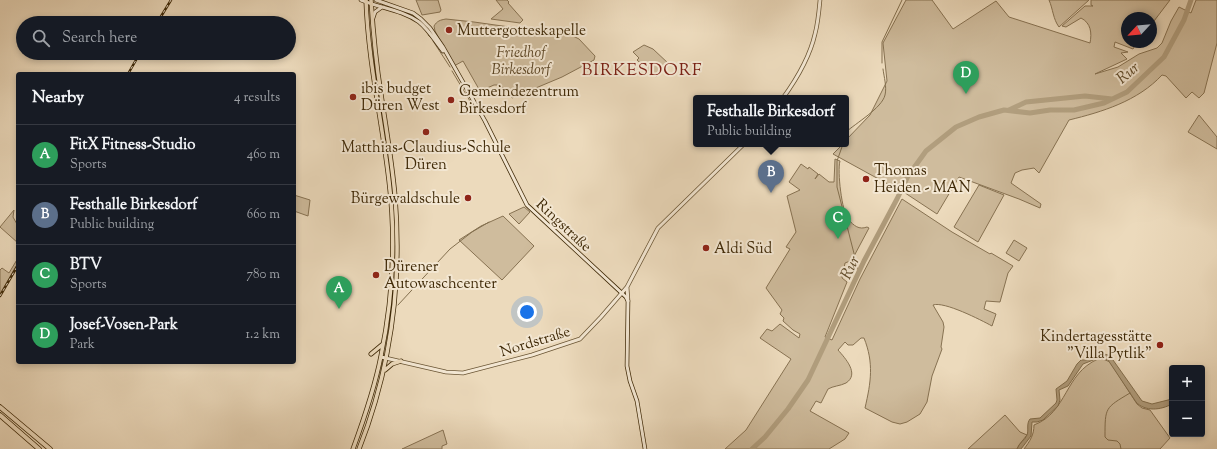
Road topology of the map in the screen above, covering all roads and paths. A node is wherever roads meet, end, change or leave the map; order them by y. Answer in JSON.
{"nodes":[{"id":1,"x":361,"y":0,"type":"edge"},
{"id":2,"x":376,"y":0,"type":"edge"},
{"id":3,"x":820,"y":0,"type":"edge"},
{"id":4,"x":366,"y":1,"type":"edge"},
{"id":5,"x":371,"y":2,"type":"edge"},
{"id":6,"x":382,"y":7,"type":"junction"},
{"id":7,"x":373,"y":19,"type":"junction"},
{"id":8,"x":425,"y":25,"type":"junction"},
{"id":9,"x":785,"y":95,"type":"edge"},
{"id":10,"x":741,"y":147,"type":"edge"},
{"id":11,"x":627,"y":286,"type":"junction"},
{"id":12,"x":622,"y":293,"type":"junction"},
{"id":13,"x":628,"y":301,"type":"junction"},
{"id":14,"x":383,"y":344,"type":"junction"},
{"id":15,"x":371,"y":354,"type":"dead end"},
{"id":16,"x":381,"y":357,"type":"junction"},
{"id":17,"x":387,"y":358,"type":"junction"},
{"id":18,"x":401,"y":361,"type":"junction"},
{"id":19,"x":384,"y":371,"type":"junction"},
{"id":20,"x":0,"y":407,"type":"edge"},
{"id":21,"x":0,"y":415,"type":"edge"},
{"id":22,"x":40,"y":449,"type":"edge"},
{"id":23,"x":50,"y":449,"type":"edge"},
{"id":24,"x":353,"y":449,"type":"edge"},
{"id":25,"x":359,"y":449,"type":"edge"},
{"id":26,"x":645,"y":449,"type":"edge"}],
"edges":[{"from":1,"to":4,"type":"main road"},
{"from":2,"to":8,"type":"main road"},
{"from":3,"to":9,"type":"main road"},
{"from":4,"to":5,"type":"main road"},
{"from":4,"to":14,"type":"main road"},
{"from":5,"to":6,"type":"main road"},
{"from":5,"to":7,"type":"main road"},
{"from":6,"to":7,"type":"main road"},
{"from":6,"to":8,"type":"main road"},
{"from":7,"to":17,"type":"main road"},
{"from":8,"to":12,"type":"main road","name":"Ringstraße"},
{"from":10,"to":11,"type":"main road","name":"Nordstraße"},
{"from":11,"to":12,"type":"main road","name":"Nordstraße"},
{"from":11,"to":13,"type":"main road"},
{"from":12,"to":13,"type":"main road","name":"Ringstraße"},
{"from":12,"to":18,"type":"main road","name":"Nordstraße"},
{"from":13,"to":26,"type":"main road"},
{"from":14,"to":15,"type":"main road"},
{"from":14,"to":16,"type":"main road"},
{"from":16,"to":17,"type":"main road","name":"Nordstraße"},
{"from":16,"to":24,"type":"main road"},
{"from":17,"to":18,"type":"main road","name":"Nordstraße"},
{"from":17,"to":19,"type":"main road"},
{"from":18,"to":19,"type":"main road"},
{"from":19,"to":25,"type":"main road"},
{"from":20,"to":23,"type":"highway"},
{"from":21,"to":22,"type":"highway"}]}
